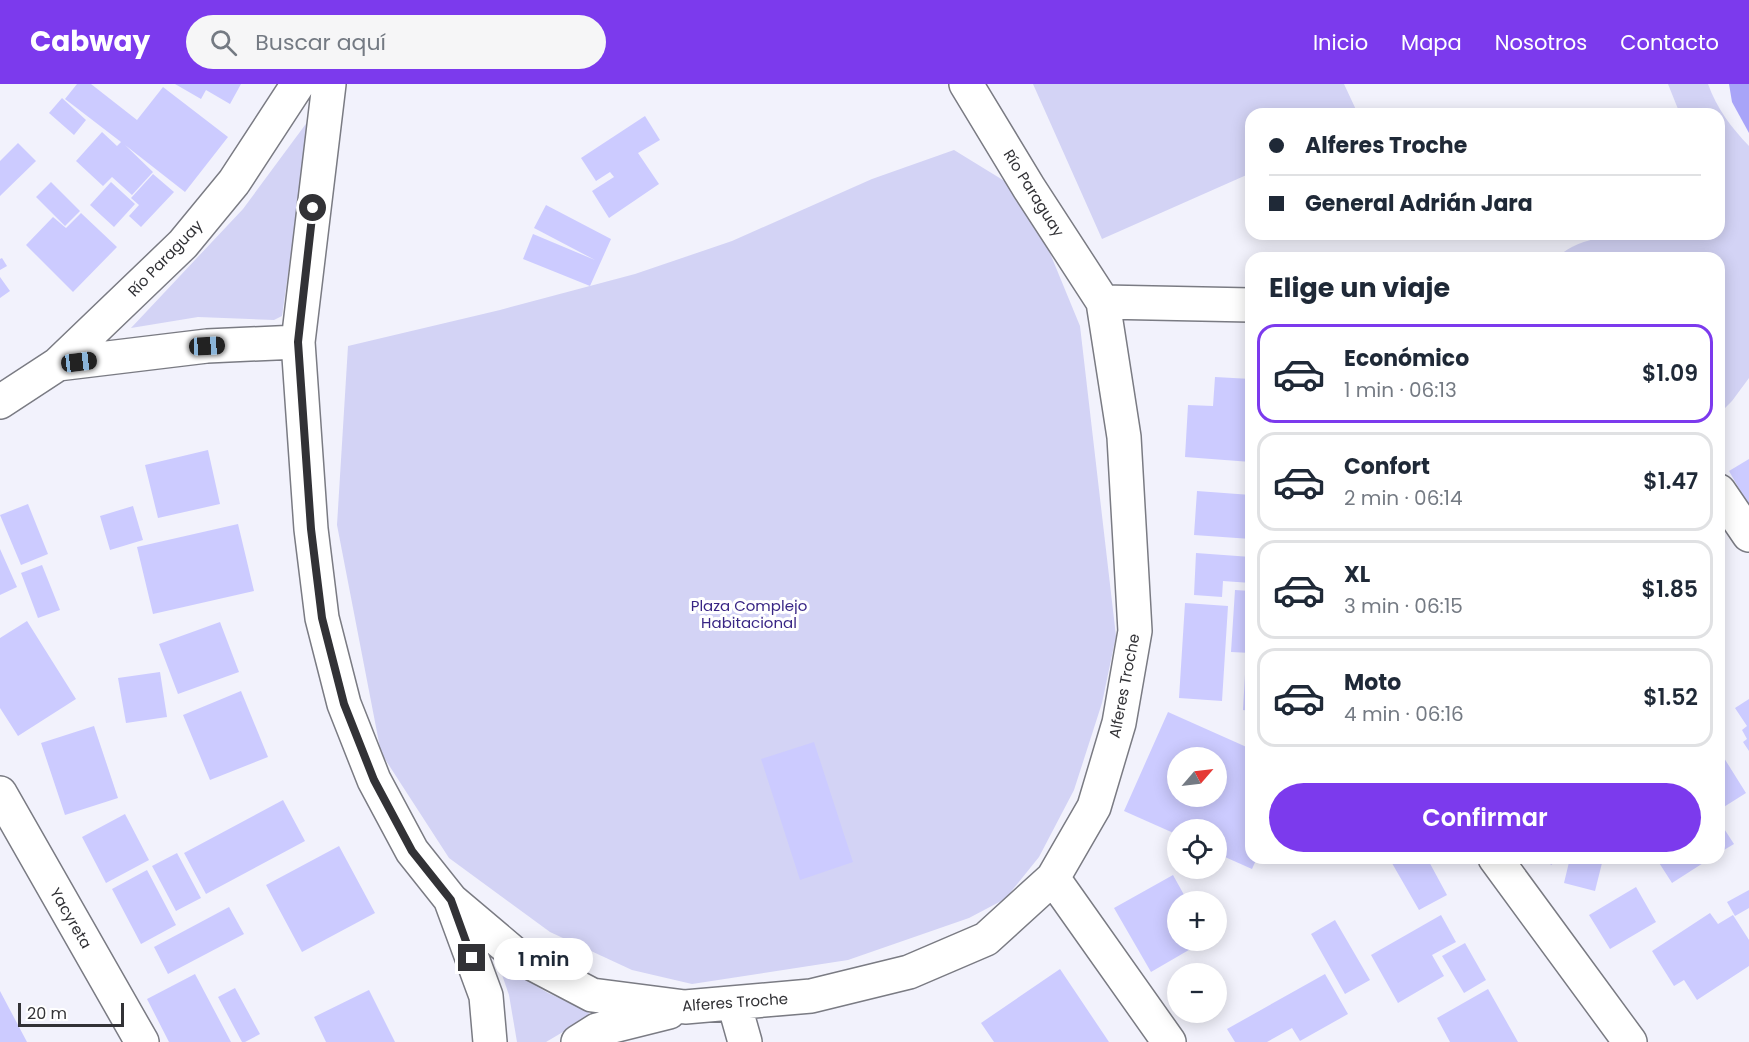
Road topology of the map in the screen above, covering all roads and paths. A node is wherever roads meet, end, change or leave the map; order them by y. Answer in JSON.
{"nodes":[{"id":1,"x":297,"y":84,"type":"edge"},
{"id":2,"x":329,"y":84,"type":"edge"},
{"id":3,"x":966,"y":84,"type":"edge"},
{"id":4,"x":1102,"y":302,"type":"junction"},
{"id":5,"x":1245,"y":304,"type":"edge"},
{"id":6,"x":298,"y":342,"type":"junction"},
{"id":7,"x":58,"y":364,"type":"junction"},
{"id":8,"x":0,"y":402,"type":"edge"},
{"id":9,"x":1725,"y":500,"type":"edge"},
{"id":10,"x":1749,"y":535,"type":"edge"},
{"id":11,"x":0,"y":793,"type":"edge"},
{"id":12,"x":1499,"y":864,"type":"edge"},
{"id":13,"x":1053,"y":878,"type":"junction"},
{"id":14,"x":451,"y":900,"type":"junction"},
{"id":15,"x":734,"y":1003,"type":"junction"},
{"id":16,"x":685,"y":1007,"type":"junction"},
{"id":17,"x":142,"y":1042,"type":"edge"},
{"id":18,"x":490,"y":1042,"type":"edge"},
{"id":19,"x":578,"y":1042,"type":"edge"},
{"id":20,"x":745,"y":1042,"type":"edge"},
{"id":21,"x":1169,"y":1042,"type":"edge"},
{"id":22,"x":1630,"y":1042,"type":"edge"}],
"edges":[{"from":1,"to":7,"type":"street","name":"Río Paraguay"},
{"from":2,"to":6,"type":"street","name":"Alferes Troche"},
{"from":3,"to":4,"type":"street","name":"Río Paraguay"},
{"from":4,"to":5,"type":"street"},
{"from":4,"to":13,"type":"street","name":"Alferes Troche"},
{"from":6,"to":7,"type":"street"},
{"from":6,"to":14,"type":"street","name":"Alferes Troche"},
{"from":7,"to":8,"type":"street","name":"Río Paraguay"},
{"from":9,"to":10,"type":"street"},
{"from":11,"to":17,"type":"street","name":"Yacyreta"},
{"from":12,"to":22,"type":"street"},
{"from":13,"to":15,"type":"street","name":"Alferes Troche"},
{"from":13,"to":21,"type":"street"},
{"from":14,"to":16,"type":"street","name":"Alferes Troche"},
{"from":14,"to":18,"type":"street"},
{"from":15,"to":16,"type":"street","name":"Alferes Troche"},
{"from":15,"to":20,"type":"street"},
{"from":16,"to":19,"type":"street"}]}
